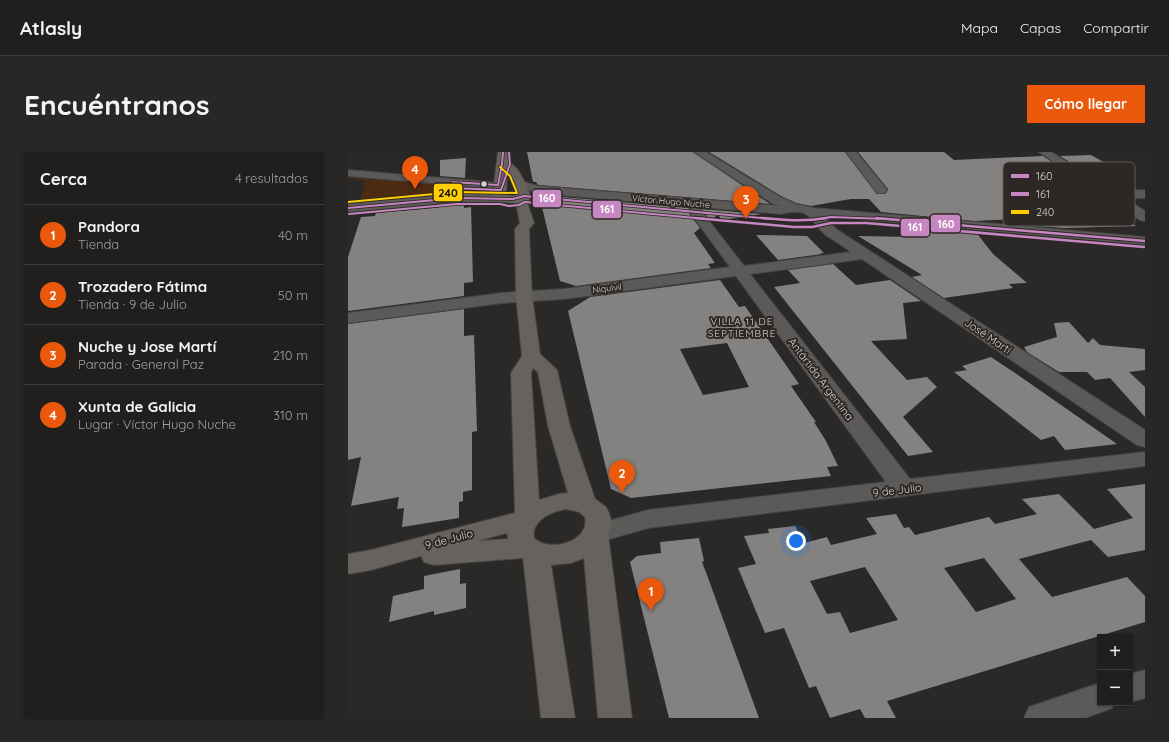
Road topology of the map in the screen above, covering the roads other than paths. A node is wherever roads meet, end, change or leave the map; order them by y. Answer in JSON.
{"nodes":[{"id":1,"x":699,"y":152,"type":"edge"},
{"id":2,"x":851,"y":152,"type":"edge"},
{"id":3,"x":1044,"y":152,"type":"edge"},
{"id":4,"x":504,"y":157,"type":"edge"},
{"id":5,"x":1060,"y":162,"type":"edge"},
{"id":6,"x":348,"y":173,"type":"edge"},
{"id":7,"x":354,"y":183,"type":"edge"},
{"id":8,"x":522,"y":190,"type":"junction"},
{"id":9,"x":881,"y":190,"type":"dead end"},
{"id":10,"x":500,"y":193,"type":"junction"},
{"id":11,"x":1135,"y":194,"type":"edge"},
{"id":12,"x":1145,"y":194,"type":"edge"},
{"id":13,"x":772,"y":197,"type":"junction"},
{"id":14,"x":348,"y":207,"type":"edge"},
{"id":15,"x":795,"y":208,"type":"junction"},
{"id":16,"x":1135,"y":210,"type":"edge"},
{"id":17,"x":695,"y":211,"type":"junction"},
{"id":18,"x":783,"y":213,"type":"junction"},
{"id":19,"x":813,"y":217,"type":"junction"},
{"id":20,"x":1145,"y":217,"type":"edge"},
{"id":21,"x":515,"y":224,"type":"junction"},
{"id":22,"x":1145,"y":241,"type":"edge"},
{"id":23,"x":865,"y":254,"type":"junction"},
{"id":24,"x":740,"y":271,"type":"junction"},
{"id":25,"x":524,"y":296,"type":"junction"},
{"id":26,"x":348,"y":318,"type":"edge"},
{"id":27,"x":532,"y":356,"type":"junction"},
{"id":28,"x":1145,"y":440,"type":"edge"},
{"id":29,"x":1145,"y":459,"type":"edge"},
{"id":30,"x":904,"y":489,"type":"junction"},
{"id":31,"x":528,"y":518,"type":"junction"},
{"id":32,"x":593,"y":523,"type":"junction"},
{"id":33,"x":531,"y":550,"type":"junction"},
{"id":34,"x":360,"y":562,"type":"edge"},
{"id":35,"x":1145,"y":684,"type":"edge"},
{"id":36,"x":1133,"y":687,"type":"edge"},
{"id":37,"x":1097,"y":699,"type":"edge"},
{"id":38,"x":558,"y":718,"type":"edge"},
{"id":39,"x":615,"y":718,"type":"edge"},
{"id":40,"x":1041,"y":718,"type":"edge"}],
"edges":[{"from":1,"to":13,"type":"street"},
{"from":2,"to":9,"type":"street"},
{"from":3,"to":5,"type":"street"},
{"from":4,"to":8,"type":"main road"},
{"from":4,"to":10,"type":"main road"},
{"from":6,"to":10,"type":"street"},
{"from":7,"to":14,"type":"street"},
{"from":8,"to":10,"type":"main road"},
{"from":8,"to":10,"type":"main road"},
{"from":8,"to":17,"type":"street"},
{"from":8,"to":18,"type":"street","name":"Víctor Hugo Nuche"},
{"from":8,"to":21,"type":"main road"},
{"from":10,"to":14,"type":"street"},
{"from":10,"to":21,"type":"main road"},
{"from":11,"to":12,"type":"street"},
{"from":13,"to":15,"type":"street"},
{"from":13,"to":18,"type":"street"},
{"from":15,"to":18,"type":"street"},
{"from":15,"to":19,"type":"street"},
{"from":16,"to":20,"type":"street"},
{"from":17,"to":18,"type":"street"},
{"from":17,"to":24,"type":"street","name":"Antártida Argentina"},
{"from":18,"to":19,"type":"street"},
{"from":19,"to":22,"type":"street"},
{"from":19,"to":23,"type":"street","name":"José Martí"},
{"from":21,"to":25,"type":"main road"},
{"from":23,"to":24,"type":"street","name":"Niquivil"},
{"from":23,"to":28,"type":"street","name":"José Martí"},
{"from":24,"to":25,"type":"street","name":"Niquivil"},
{"from":24,"to":30,"type":"street","name":"Antártida Argentina"},
{"from":25,"to":26,"type":"street","name":"Niquivil"},
{"from":25,"to":27,"type":"main road"},
{"from":27,"to":31,"type":"main road"},
{"from":27,"to":32,"type":"main road"},
{"from":29,"to":30,"type":"street","name":"9 de Julio"},
{"from":30,"to":32,"type":"street","name":"9 de Julio"},
{"from":31,"to":32,"type":"main road"},
{"from":31,"to":33,"type":"main road"},
{"from":31,"to":34,"type":"main road","name":"9 de Julio"},
{"from":32,"to":33,"type":"main road"},
{"from":32,"to":39,"type":"main road"},
{"from":33,"to":34,"type":"main road","name":"9 de Julio"},
{"from":33,"to":38,"type":"main road"},
{"from":35,"to":36,"type":"street"},
{"from":37,"to":40,"type":"street"}]}
